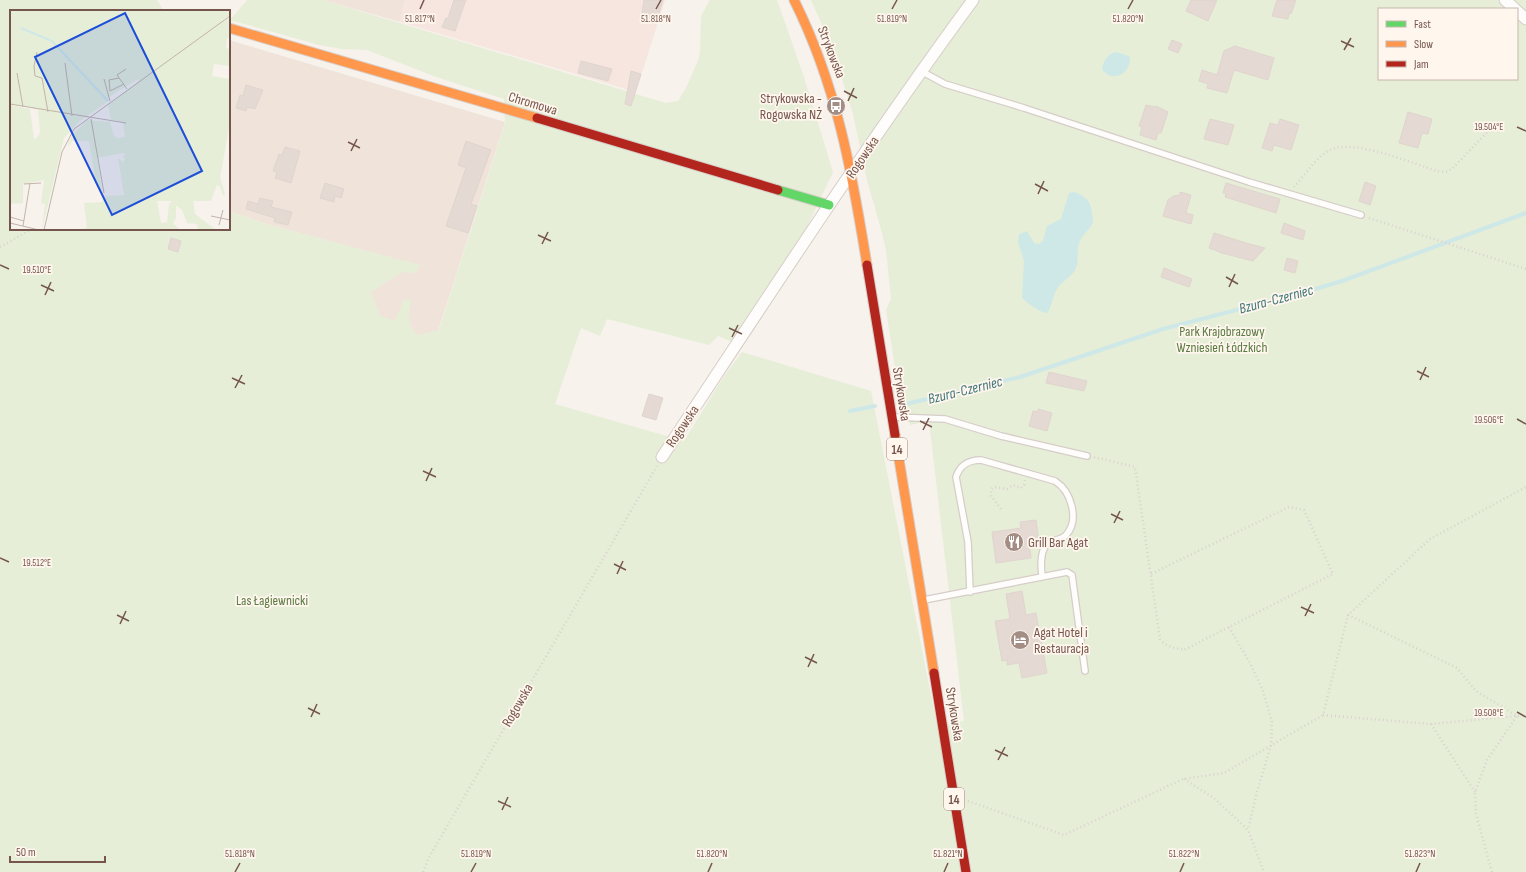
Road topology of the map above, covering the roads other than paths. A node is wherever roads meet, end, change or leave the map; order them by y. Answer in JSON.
{"nodes":[{"id":1,"x":794,"y":0,"type":"edge"},
{"id":2,"x":973,"y":0,"type":"edge"},
{"id":3,"x":1505,"y":0,"type":"edge"},
{"id":4,"x":1514,"y":8,"type":"edge"},
{"id":5,"x":1518,"y":12,"type":"edge"},
{"id":6,"x":1526,"y":19,"type":"edge"},
{"id":7,"x":230,"y":28,"type":"edge"},
{"id":8,"x":921,"y":71,"type":"junction"},
{"id":9,"x":852,"y":172,"type":"junction"},
{"id":10,"x":829,"y":205,"type":"junction"},
{"id":11,"x":1361,"y":216,"type":"road end"},
{"id":12,"x":891,"y":417,"type":"junction"},
{"id":13,"x":1087,"y":456,"type":"road end"},
{"id":14,"x":662,"y":457,"type":"road end"},
{"id":15,"x":1042,"y":576,"type":"junction"},
{"id":16,"x":970,"y":592,"type":"junction"},
{"id":17,"x":922,"y":600,"type":"junction"},
{"id":18,"x":1085,"y":672,"type":"dead end"},
{"id":19,"x":966,"y":872,"type":"edge"}],
"edges":[{"from":1,"to":9,"type":"main road","name":"Strykowska","number":"14"},
{"from":2,"to":8,"type":"street","name":"Rogowska"},
{"from":3,"to":4,"type":"street"},
{"from":5,"to":6,"type":"street"},
{"from":7,"to":10,"type":"main road","name":"Chromowa"},
{"from":8,"to":9,"type":"street","name":"Rogowska"},
{"from":8,"to":11,"type":"lane"},
{"from":9,"to":10,"type":"street","name":"Rogowska"},
{"from":9,"to":12,"type":"main road","name":"Strykowska","number":"14"},
{"from":10,"to":14,"type":"street","name":"Rogowska"},
{"from":12,"to":13,"type":"lane"},
{"from":12,"to":17,"type":"main road","name":"Strykowska","number":"14"},
{"from":15,"to":16,"type":"lane"},
{"from":15,"to":16,"type":"lane"},
{"from":15,"to":18,"type":"lane"},
{"from":16,"to":17,"type":"lane"},
{"from":17,"to":19,"type":"main road","name":"Strykowska","number":"14"}]}
